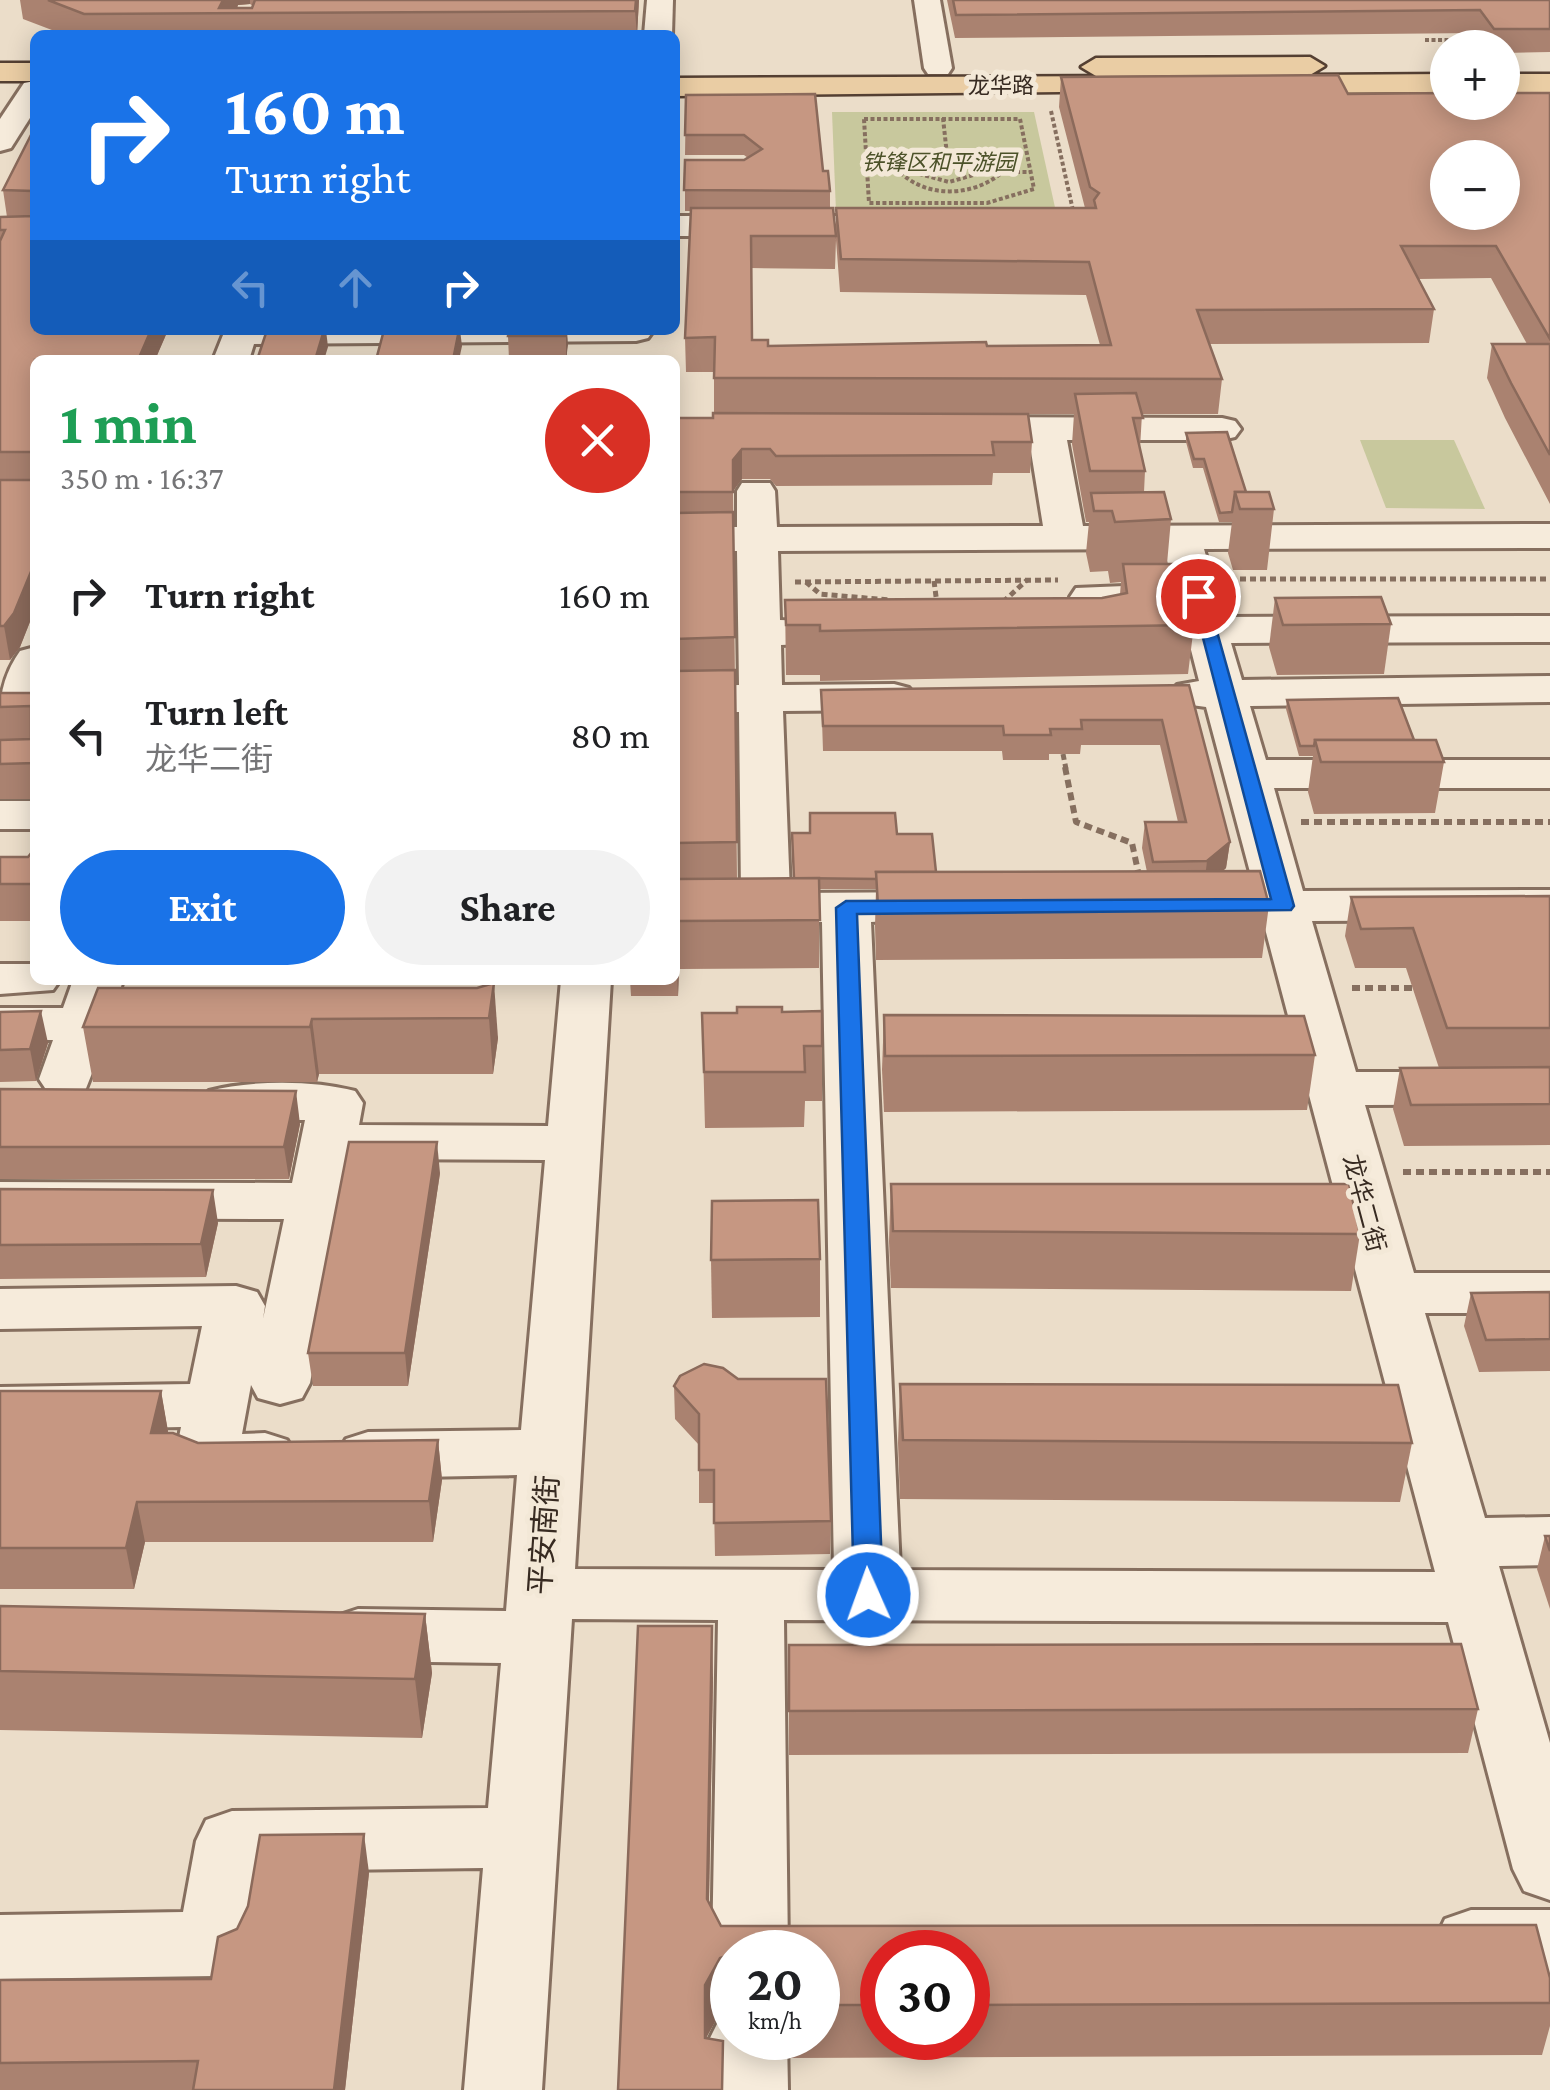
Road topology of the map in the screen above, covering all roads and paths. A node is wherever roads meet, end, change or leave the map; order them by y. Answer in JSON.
{"nodes":[{"id":1,"x":660,"y":0,"type":"edge"},
{"id":2,"x":927,"y":0,"type":"edge"},
{"id":3,"x":658,"y":30,"type":"edge"},
{"id":4,"x":1425,"y":40,"type":"edge"},
{"id":5,"x":1430,"y":40,"type":"edge"},
{"id":6,"x":1430,"y":66,"type":"edge"},
{"id":7,"x":1520,"y":66,"type":"edge"},
{"id":8,"x":1550,"y":66,"type":"edge"},
{"id":9,"x":680,"y":68,"type":"edge"},
{"id":10,"x":0,"y":72,"type":"edge"},
{"id":11,"x":938,"y":76,"type":"junction"},
{"id":12,"x":30,"y":82,"type":"edge"},
{"id":13,"x":1430,"y":83,"type":"edge"},
{"id":14,"x":1520,"y":83,"type":"edge"},
{"id":15,"x":1550,"y":83,"type":"edge"},
{"id":16,"x":30,"y":84,"type":"edge"},
{"id":17,"x":1045,"y":85,"type":"junction"},
{"id":18,"x":680,"y":86,"type":"edge"},
{"id":19,"x":0,"y":89,"type":"edge"},
{"id":20,"x":30,"y":90,"type":"edge"},
{"id":21,"x":943,"y":119,"type":"junction"},
{"id":22,"x":0,"y":143,"type":"edge"},
{"id":23,"x":30,"y":144,"type":"edge"},
{"id":24,"x":947,"y":154,"type":"junction"},
{"id":25,"x":948,"y":162,"type":"junction"},
{"id":26,"x":867,"y":171,"type":"junction"},
{"id":27,"x":898,"y":172,"type":"junction"},
{"id":28,"x":920,"y":172,"type":"junction"},
{"id":29,"x":977,"y":172,"type":"junction"},
{"id":30,"x":999,"y":172,"type":"junction"},
{"id":31,"x":1031,"y":172,"type":"junction"},
{"id":32,"x":952,"y":197,"type":"junction"},
{"id":33,"x":680,"y":226,"type":"edge"},
{"id":34,"x":1077,"y":226,"type":"edge"},
{"id":35,"x":929,"y":428,"type":"edge"},
{"id":36,"x":1046,"y":428,"type":"junction"},
{"id":37,"x":1222,"y":429,"type":"edge"},
{"id":38,"x":756,"y":490,"type":"dead end"},
{"id":39,"x":1550,"y":536,"type":"edge"},
{"id":40,"x":1065,"y":537,"type":"junction"},
{"id":41,"x":1181,"y":537,"type":"junction"},
{"id":42,"x":758,"y":538,"type":"junction"},
{"id":43,"x":680,"y":539,"type":"edge"},
{"id":44,"x":934,"y":580,"type":"dead end"},
{"id":45,"x":1028,"y":580,"type":"dead end"},
{"id":46,"x":805,"y":582,"type":"dead end"},
{"id":47,"x":954,"y":603,"type":"edge"},
{"id":48,"x":987,"y":603,"type":"edge"},
{"id":49,"x":937,"y":604,"type":"junction"},
{"id":50,"x":905,"y":612,"type":"junction"},
{"id":51,"x":1202,"y":613,"type":"junction"},
{"id":52,"x":1018,"y":630,"type":"edge"},
{"id":53,"x":1550,"y":630,"type":"edge"},
{"id":54,"x":760,"y":634,"type":"junction"},
{"id":55,"x":30,"y":673,"type":"edge"},
{"id":56,"x":1550,"y":689,"type":"edge"},
{"id":57,"x":1148,"y":694,"type":"edge"},
{"id":58,"x":1225,"y":694,"type":"junction"},
{"id":59,"x":935,"y":696,"type":"edge"},
{"id":60,"x":761,"y":698,"type":"junction"},
{"id":61,"x":680,"y":699,"type":"edge"},
{"id":62,"x":17,"y":706,"type":"edge"},
{"id":63,"x":1063,"y":754,"type":"edge"},
{"id":64,"x":1550,"y":774,"type":"edge"},
{"id":65,"x":1254,"y":798,"type":"junction"},
{"id":66,"x":0,"y":815,"type":"edge"},
{"id":67,"x":30,"y":815,"type":"edge"},
{"id":68,"x":1550,"y":822,"type":"edge"},
{"id":69,"x":1550,"y":905,"type":"edge"},
{"id":70,"x":1283,"y":906,"type":"junction"},
{"id":71,"x":986,"y":907,"type":"edge"},
{"id":72,"x":1145,"y":907,"type":"joint"},
{"id":73,"x":680,"y":908,"type":"edge"},
{"id":74,"x":766,"y":908,"type":"junction"},
{"id":75,"x":846,"y":908,"type":"junction"},
{"id":76,"x":30,"y":978,"type":"edge"},
{"id":77,"x":0,"y":979,"type":"edge"},
{"id":78,"x":586,"y":985,"type":"edge"},
{"id":79,"x":1306,"y":988,"type":"junction"},
{"id":80,"x":1438,"y":988,"type":"edge"},
{"id":81,"x":91,"y":1002,"type":"edge"},
{"id":82,"x":0,"y":1024,"type":"edge"},
{"id":83,"x":203,"y":1024,"type":"edge"},
{"id":84,"x":1264,"y":1051,"type":"edge"},
{"id":85,"x":1328,"y":1070,"type":"junction"},
{"id":86,"x":1550,"y":1088,"type":"edge"},
{"id":87,"x":119,"y":1102,"type":"edge"},
{"id":88,"x":178,"y":1103,"type":"edge"},
{"id":89,"x":328,"y":1142,"type":"junction"},
{"id":90,"x":574,"y":1143,"type":"junction"},
{"id":91,"x":1550,"y":1172,"type":"edge"},
{"id":92,"x":1363,"y":1195,"type":"junction"},
{"id":93,"x":0,"y":1200,"type":"edge"},
{"id":94,"x":316,"y":1200,"type":"junction"},
{"id":95,"x":856,"y":1218,"type":"junction"},
{"id":96,"x":916,"y":1218,"type":"edge"},
{"id":97,"x":1310,"y":1218,"type":"edge"},
{"id":98,"x":1390,"y":1293,"type":"junction"},
{"id":99,"x":1550,"y":1293,"type":"edge"},
{"id":100,"x":0,"y":1310,"type":"edge"},
{"id":101,"x":280,"y":1383,"type":"dead end"},
{"id":102,"x":216,"y":1405,"type":"junction"},
{"id":103,"x":0,"y":1408,"type":"edge"},
{"id":104,"x":550,"y":1452,"type":"junction"},
{"id":105,"x":1550,"y":1542,"type":"edge"},
{"id":106,"x":1467,"y":1570,"type":"junction"},
{"id":107,"x":751,"y":1595,"type":"junction"},
{"id":108,"x":868,"y":1595,"type":"junction"},
{"id":109,"x":538,"y":1616,"type":"junction"},
{"id":110,"x":298,"y":1634,"type":"edge"},
{"id":111,"x":522,"y":1838,"type":"junction"},
{"id":112,"x":1550,"y":1868,"type":"edge"},
{"id":113,"x":768,"y":1930,"type":"edge"},
{"id":114,"x":1413,"y":1942,"type":"edge"},
{"id":115,"x":1550,"y":1942,"type":"edge"},
{"id":116,"x":0,"y":1947,"type":"edge"},
{"id":117,"x":749,"y":2060,"type":"edge"},
{"id":118,"x":503,"y":2090,"type":"edge"},
{"id":119,"x":749,"y":2090,"type":"edge"}],
"edges":[{"from":1,"to":3,"type":"street"},
{"from":2,"to":11,"type":"street"},
{"from":4,"to":5,"type":"path"},
{"from":6,"to":11,"type":"main road","name":"龙华路"},
{"from":7,"to":8,"type":"main road"},
{"from":9,"to":11,"type":"main road","name":"龙华路"},
{"from":10,"to":12,"type":"main road"},
{"from":11,"to":17,"type":"main road","name":"龙华路"},
{"from":11,"to":18,"type":"main road","name":"龙华路"},
{"from":11,"to":21,"type":"path"},
{"from":13,"to":17,"type":"main road","name":"龙华路"},
{"from":14,"to":15,"type":"main road"},
{"from":16,"to":19,"type":"main road"},
{"from":17,"to":34,"type":"path"},
{"from":20,"to":22,"type":"street"},
{"from":21,"to":24,"type":"path"},
{"from":21,"to":26,"type":"path"},
{"from":21,"to":31,"type":"path"},
{"from":22,"to":23,"type":"street"},
{"from":24,"to":25,"type":"path"},
{"from":24,"to":27,"type":"path"},
{"from":24,"to":30,"type":"path"},
{"from":25,"to":28,"type":"path"},
{"from":25,"to":29,"type":"path"},
{"from":26,"to":27,"type":"path"},
{"from":26,"to":32,"type":"path"},
{"from":27,"to":28,"type":"path"},
{"from":27,"to":32,"type":"path"},
{"from":28,"to":32,"type":"path"},
{"from":29,"to":30,"type":"path"},
{"from":29,"to":32,"type":"path"},
{"from":30,"to":31,"type":"path"},
{"from":30,"to":32,"type":"path"},
{"from":31,"to":32,"type":"path"},
{"from":32,"to":33,"type":"street"},
{"from":35,"to":36,"type":"street"},
{"from":36,"to":37,"type":"street"},
{"from":36,"to":40,"type":"street"},
{"from":38,"to":42,"type":"street"},
{"from":39,"to":41,"type":"street"},
{"from":40,"to":41,"type":"street"},
{"from":40,"to":42,"type":"street"},
{"from":41,"to":51,"type":"street","name":"龙华二街"},
{"from":42,"to":43,"type":"street"},
{"from":42,"to":54,"type":"street"},
{"from":44,"to":49,"type":"path"},
{"from":45,"to":48,"type":"path"},
{"from":46,"to":50,"type":"path"},
{"from":47,"to":49,"type":"path"},
{"from":49,"to":50,"type":"path"},
{"from":50,"to":54,"type":"street"},
{"from":51,"to":52,"type":"street"},
{"from":51,"to":53,"type":"street"},
{"from":51,"to":58,"type":"street","name":"龙华二街"},
{"from":54,"to":60,"type":"street"},
{"from":55,"to":62,"type":"street"},
{"from":56,"to":58,"type":"street"},
{"from":57,"to":58,"type":"street"},
{"from":58,"to":65,"type":"street","name":"龙华二街"},
{"from":59,"to":60,"type":"street"},
{"from":60,"to":61,"type":"street"},
{"from":60,"to":74,"type":"street"},
{"from":63,"to":72,"type":"path"},
{"from":64,"to":65,"type":"street"},
{"from":65,"to":68,"type":"path"},
{"from":65,"to":70,"type":"street","name":"龙华二街"},
{"from":66,"to":67,"type":"street"},
{"from":69,"to":70,"type":"street"},
{"from":70,"to":72,"type":"street"},
{"from":70,"to":79,"type":"street","name":"龙华二街"},
{"from":71,"to":75,"type":"street"},
{"from":73,"to":74,"type":"street"},
{"from":74,"to":75,"type":"street"},
{"from":75,"to":95,"type":"street"},
{"from":76,"to":77,"type":"street"},
{"from":78,"to":90,"type":"street","name":"平安南街"},
{"from":79,"to":80,"type":"path"},
{"from":79,"to":85,"type":"street","name":"龙华二街"},
{"from":81,"to":82,"type":"street"},
{"from":81,"to":83,"type":"street"},
{"from":81,"to":87,"type":"street"},
{"from":84,"to":85,"type":"street"},
{"from":85,"to":86,"type":"street"},
{"from":85,"to":92,"type":"street","name":"龙华二街"},
{"from":88,"to":89,"type":"street"},
{"from":89,"to":90,"type":"street"},
{"from":89,"to":94,"type":"street"},
{"from":90,"to":104,"type":"street","name":"平安南街"},
{"from":91,"to":92,"type":"path"},
{"from":92,"to":97,"type":"street"},
{"from":92,"to":98,"type":"street","name":"龙华二街"},
{"from":93,"to":94,"type":"street"},
{"from":94,"to":101,"type":"street"},
{"from":95,"to":96,"type":"street"},
{"from":95,"to":108,"type":"street"},
{"from":98,"to":99,"type":"street"},
{"from":98,"to":106,"type":"street","name":"龙华二街"},
{"from":100,"to":102,"type":"street"},
{"from":102,"to":103,"type":"street"},
{"from":102,"to":104,"type":"street"},
{"from":104,"to":109,"type":"street","name":"平安南街"},
{"from":105,"to":106,"type":"street"},
{"from":106,"to":108,"type":"street"},
{"from":106,"to":112,"type":"street","name":"龙华二街"},
{"from":107,"to":108,"type":"street"},
{"from":107,"to":109,"type":"street"},
{"from":107,"to":113,"type":"street"},
{"from":109,"to":110,"type":"street"},
{"from":109,"to":111,"type":"street","name":"平安南街"},
{"from":111,"to":116,"type":"street"},
{"from":111,"to":118,"type":"street","name":"平安南街"},
{"from":114,"to":115,"type":"street"},
{"from":117,"to":119,"type":"street"}]}
